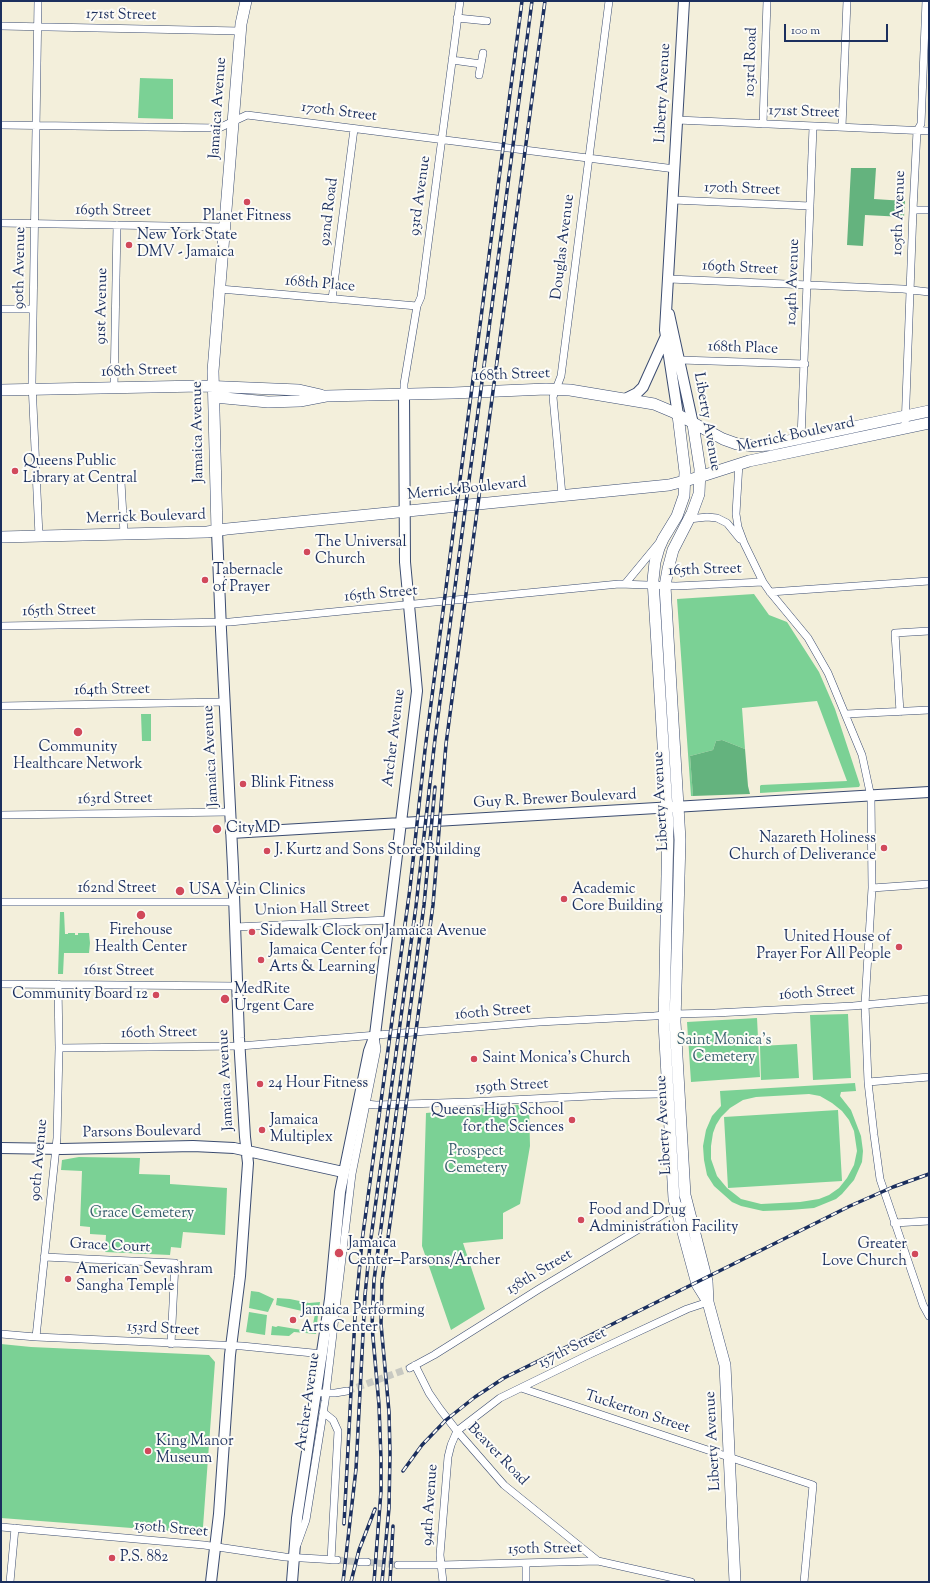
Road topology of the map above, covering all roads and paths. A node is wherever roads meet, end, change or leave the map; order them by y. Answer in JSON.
{"nodes":[{"id":1,"x":38,"y":1,"type":"edge"},
{"id":2,"x":246,"y":1,"type":"edge"},
{"id":3,"x":460,"y":1,"type":"edge"},
{"id":4,"x":609,"y":1,"type":"edge"},
{"id":5,"x":684,"y":1,"type":"edge"},
{"id":6,"x":767,"y":1,"type":"edge"},
{"id":7,"x":847,"y":1,"type":"edge"},
{"id":8,"x":926,"y":1,"type":"edge"},
{"id":9,"x":458,"y":18,"type":"junction"},
{"id":10,"x":487,"y":22,"type":"dead end"},
{"id":11,"x":1,"y":26,"type":"edge"},
{"id":12,"x":38,"y":27,"type":"junction"},
{"id":13,"x":240,"y":31,"type":"junction"},
{"id":14,"x":926,"y":49,"type":"edge"},
{"id":15,"x":483,"y":52,"type":"dead end"},
{"id":16,"x":452,"y":60,"type":"junction"},
{"id":17,"x":481,"y":64,"type":"junction"},
{"id":18,"x":479,"y":75,"type":"dead end"},
{"id":19,"x":677,"y":120,"type":"junction"},
{"id":20,"x":233,"y":121,"type":"junction"},
{"id":21,"x":762,"y":124,"type":"junction"},
{"id":22,"x":1,"y":125,"type":"edge"},
{"id":23,"x":36,"y":125,"type":"junction"},
{"id":24,"x":813,"y":127,"type":"junction"},
{"id":25,"x":842,"y":127,"type":"junction"},
{"id":26,"x":354,"y":129,"type":"junction"},
{"id":27,"x":917,"y":131,"type":"junction"},
{"id":28,"x":929,"y":131,"type":"edge"},
{"id":29,"x":442,"y":139,"type":"junction"},
{"id":30,"x":589,"y":158,"type":"junction"},
{"id":31,"x":675,"y":169,"type":"junction"},
{"id":32,"x":673,"y":200,"type":"junction"},
{"id":33,"x":810,"y":206,"type":"junction"},
{"id":34,"x":913,"y":210,"type":"junction"},
{"id":35,"x":929,"y":210,"type":"edge"},
{"id":36,"x":1,"y":223,"type":"edge"},
{"id":37,"x":35,"y":224,"type":"junction"},
{"id":38,"x":117,"y":225,"type":"junction"},
{"id":39,"x":225,"y":227,"type":"junction"},
{"id":40,"x":669,"y":279,"type":"junction"},
{"id":41,"x":807,"y":285,"type":"junction"},
{"id":42,"x":220,"y":289,"type":"junction"},
{"id":43,"x":910,"y":290,"type":"junction"},
{"id":44,"x":929,"y":292,"type":"edge"},
{"id":45,"x":332,"y":299,"type":"junction"},
{"id":46,"x":417,"y":306,"type":"junction"},
{"id":47,"x":667,"y":306,"type":"junction"},
{"id":48,"x":1,"y":309,"type":"edge"},
{"id":49,"x":33,"y":309,"type":"junction"},
{"id":50,"x":666,"y":336,"type":"junction"},
{"id":51,"x":680,"y":360,"type":"junction"},
{"id":52,"x":805,"y":364,"type":"junction"},
{"id":53,"x":114,"y":388,"type":"junction"},
{"id":54,"x":556,"y":389,"type":"junction"},
{"id":55,"x":1,"y":390,"type":"edge"},
{"id":56,"x":33,"y":390,"type":"junction"},
{"id":57,"x":214,"y":392,"type":"junction"},
{"id":58,"x":404,"y":394,"type":"junction"},
{"id":59,"x":326,"y":396,"type":"junction"},
{"id":60,"x":625,"y":399,"type":"junction"},
{"id":61,"x":929,"y":411,"type":"edge"},
{"id":62,"x":678,"y":415,"type":"junction"},
{"id":63,"x":906,"y":423,"type":"junction"},
{"id":64,"x":929,"y":423,"type":"edge"},
{"id":65,"x":693,"y":424,"type":"junction"},
{"id":66,"x":801,"y":439,"type":"junction"},
{"id":67,"x":739,"y":463,"type":"junction"},
{"id":68,"x":701,"y":476,"type":"junction"},
{"id":69,"x":685,"y":481,"type":"junction"},
{"id":70,"x":121,"y":482,"type":"dead end"},
{"id":71,"x":562,"y":495,"type":"junction"},
{"id":72,"x":404,"y":511,"type":"junction"},
{"id":73,"x":690,"y":519,"type":"junction"},
{"id":74,"x":217,"y":531,"type":"junction"},
{"id":75,"x":124,"y":534,"type":"junction"},
{"id":76,"x":40,"y":536,"type":"junction"},
{"id":77,"x":1,"y":537,"type":"edge"},
{"id":78,"x":663,"y":539,"type":"junction"},
{"id":79,"x":744,"y":544,"type":"junction"},
{"id":80,"x":929,"y":581,"type":"edge"},
{"id":81,"x":763,"y":582,"type":"junction"},
{"id":82,"x":625,"y":584,"type":"junction"},
{"id":83,"x":653,"y":585,"type":"junction"},
{"id":84,"x":665,"y":586,"type":"junction"},
{"id":85,"x":770,"y":592,"type":"junction"},
{"id":86,"x":409,"y":605,"type":"junction"},
{"id":87,"x":220,"y":622,"type":"junction"},
{"id":88,"x":1,"y":626,"type":"edge"},
{"id":89,"x":929,"y":631,"type":"edge"},
{"id":90,"x":224,"y":702,"type":"junction"},
{"id":91,"x":1,"y":706,"type":"edge"},
{"id":92,"x":929,"y":710,"type":"edge"},
{"id":93,"x":900,"y":712,"type":"junction"},
{"id":94,"x":846,"y":714,"type":"junction"},
{"id":95,"x":929,"y":792,"type":"edge"},
{"id":96,"x":871,"y":797,"type":"junction"},
{"id":97,"x":678,"y":807,"type":"junction"},
{"id":98,"x":667,"y":808,"type":"junction"},
{"id":99,"x":230,"y":812,"type":"junction"},
{"id":100,"x":1,"y":815,"type":"edge"},
{"id":101,"x":401,"y":823,"type":"junction"},
{"id":102,"x":231,"y":833,"type":"junction"},
{"id":103,"x":929,"y":884,"type":"edge"},
{"id":104,"x":872,"y":888,"type":"junction"},
{"id":105,"x":1,"y":902,"type":"edge"},
{"id":106,"x":234,"y":902,"type":"junction"},
{"id":107,"x":390,"y":920,"type":"junction"},
{"id":108,"x":235,"y":927,"type":"junction"},
{"id":109,"x":1,"y":984,"type":"edge"},
{"id":110,"x":58,"y":984,"type":"junction"},
{"id":111,"x":237,"y":986,"type":"junction"},
{"id":112,"x":929,"y":999,"type":"edge"},
{"id":113,"x":865,"y":1004,"type":"junction"},
{"id":114,"x":675,"y":1014,"type":"junction"},
{"id":115,"x":664,"y":1015,"type":"junction"},
{"id":116,"x":375,"y":1035,"type":"junction"},
{"id":117,"x":240,"y":1046,"type":"junction"},
{"id":118,"x":59,"y":1048,"type":"junction"},
{"id":119,"x":929,"y":1077,"type":"edge"},
{"id":120,"x":868,"y":1082,"type":"junction"},
{"id":121,"x":659,"y":1094,"type":"dead end"},
{"id":122,"x":366,"y":1104,"type":"junction"},
{"id":123,"x":1,"y":1148,"type":"edge"},
{"id":124,"x":54,"y":1149,"type":"junction"},
{"id":125,"x":247,"y":1150,"type":"junction"},
{"id":126,"x":347,"y":1173,"type":"junction"},
{"id":127,"x":681,"y":1206,"type":"junction"},
{"id":128,"x":929,"y":1221,"type":"edge"},
{"id":129,"x":894,"y":1223,"type":"junction"},
{"id":130,"x":44,"y":1257,"type":"junction"},
{"id":131,"x":708,"y":1302,"type":"junction"},
{"id":132,"x":926,"y":1304,"type":"edge"},
{"id":133,"x":929,"y":1316,"type":"edge"},
{"id":134,"x":1,"y":1334,"type":"edge"},
{"id":135,"x":36,"y":1337,"type":"junction"},
{"id":136,"x":171,"y":1344,"type":"junction"},
{"id":137,"x":231,"y":1346,"type":"junction"},
{"id":138,"x":323,"y":1354,"type":"junction"},
{"id":139,"x":413,"y":1367,"type":"joint"},
{"id":140,"x":521,"y":1388,"type":"junction"},
{"id":141,"x":347,"y":1391,"type":"tunnel mouth"},
{"id":142,"x":322,"y":1393,"type":"junction"},
{"id":143,"x":323,"y":1412,"type":"junction"},
{"id":144,"x":457,"y":1432,"type":"junction"},
{"id":145,"x":729,"y":1458,"type":"junction"},
{"id":146,"x":1,"y":1527,"type":"edge"},
{"id":147,"x":15,"y":1528,"type":"junction"},
{"id":148,"x":215,"y":1547,"type":"junction"},
{"id":149,"x":293,"y":1557,"type":"junction"},
{"id":150,"x":598,"y":1561,"type":"junction"},
{"id":151,"x":360,"y":1562,"type":"tunnel mouth"},
{"id":152,"x":367,"y":1562,"type":"tunnel mouth"},
{"id":153,"x":526,"y":1563,"type":"junction"},
{"id":154,"x":398,"y":1564,"type":"tunnel mouth"},
{"id":155,"x":442,"y":1565,"type":"junction"},
{"id":156,"x":672,"y":1580,"type":"edge"},
{"id":157,"x":10,"y":1582,"type":"edge"},
{"id":158,"x":211,"y":1582,"type":"edge"},
{"id":159,"x":292,"y":1582,"type":"edge"},
{"id":160,"x":443,"y":1582,"type":"edge"},
{"id":161,"x":526,"y":1582,"type":"edge"},
{"id":162,"x":691,"y":1582,"type":"edge"},
{"id":163,"x":735,"y":1582,"type":"edge"},
{"id":164,"x":804,"y":1582,"type":"edge"}],
"edges":[{"from":1,"to":12,"type":"street","name":"90th Avenue"},
{"from":2,"to":13,"type":"main road","name":"Jamaica Avenue"},
{"from":3,"to":9,"type":"street","name":"93rd Avenue"},
{"from":4,"to":30,"type":"street","name":"Douglas Avenue"},
{"from":5,"to":19,"type":"main road","name":"Liberty Avenue"},
{"from":6,"to":21,"type":"street","name":"103rd Road"},
{"from":7,"to":25,"type":"street"},
{"from":8,"to":14,"type":"street","name":"105th Avenue"},
{"from":9,"to":10,"type":"street"},
{"from":9,"to":16,"type":"street","name":"93rd Avenue"},
{"from":11,"to":12,"type":"street","name":"171st Street"},
{"from":12,"to":13,"type":"street","name":"171st Street"},
{"from":12,"to":23,"type":"street","name":"90th Avenue"},
{"from":13,"to":20,"type":"main road","name":"Jamaica Avenue"},
{"from":14,"to":27,"type":"street","name":"105th Avenue"},
{"from":15,"to":17,"type":"street"},
{"from":16,"to":17,"type":"street"},
{"from":16,"to":29,"type":"street","name":"93rd Avenue"},
{"from":17,"to":18,"type":"street"},
{"from":19,"to":21,"type":"street","name":"171st Street"},
{"from":19,"to":31,"type":"main road","name":"Liberty Avenue"},
{"from":20,"to":23,"type":"street","name":"170th Street"},
{"from":20,"to":26,"type":"street","name":"170th Street"},
{"from":20,"to":39,"type":"main road","name":"Jamaica Avenue"},
{"from":21,"to":24,"type":"street","name":"171st Street"},
{"from":22,"to":23,"type":"street","name":"170th Street"},
{"from":23,"to":37,"type":"street","name":"90th Avenue"},
{"from":24,"to":25,"type":"street","name":"171st Street"},
{"from":24,"to":33,"type":"street","name":"104th Avenue"},
{"from":25,"to":27,"type":"street","name":"171st Street"},
{"from":26,"to":29,"type":"street","name":"170th Street"},
{"from":26,"to":45,"type":"street","name":"92nd Road"},
{"from":27,"to":28,"type":"street","name":"171st Street"},
{"from":27,"to":34,"type":"street","name":"105th Avenue"},
{"from":29,"to":30,"type":"street","name":"170th Street"},
{"from":29,"to":46,"type":"street","name":"93rd Avenue"},
{"from":30,"to":31,"type":"street","name":"170th Street"},
{"from":30,"to":54,"type":"street","name":"Douglas Avenue"},
{"from":31,"to":32,"type":"main road","name":"Liberty Avenue"},
{"from":32,"to":33,"type":"street","name":"170th Street"},
{"from":32,"to":40,"type":"main road","name":"Liberty Avenue"},
{"from":33,"to":41,"type":"street","name":"104th Avenue"},
{"from":34,"to":35,"type":"street"},
{"from":34,"to":43,"type":"street","name":"105th Avenue"},
{"from":36,"to":37,"type":"street","name":"169th Street"},
{"from":37,"to":38,"type":"street","name":"169th Street"},
{"from":37,"to":49,"type":"street","name":"90th Avenue"},
{"from":38,"to":39,"type":"street","name":"169th Street"},
{"from":38,"to":53,"type":"street","name":"91st Avenue"},
{"from":39,"to":42,"type":"main road","name":"Jamaica Avenue"},
{"from":40,"to":41,"type":"street","name":"169th Street"},
{"from":40,"to":47,"type":"main road","name":"Liberty Avenue"},
{"from":41,"to":43,"type":"street","name":"169th Street"},
{"from":41,"to":52,"type":"street","name":"104th Avenue"},
{"from":42,"to":45,"type":"street","name":"168th Place"},
{"from":42,"to":57,"type":"main road","name":"Jamaica Avenue"},
{"from":43,"to":44,"type":"street","name":"169th Street"},
{"from":43,"to":63,"type":"street","name":"105th Avenue"},
{"from":45,"to":46,"type":"street","name":"168th Place"},
{"from":46,"to":58,"type":"street","name":"93rd Avenue"},
{"from":47,"to":50,"type":"main road","name":"Liberty Avenue"},
{"from":47,"to":51,"type":"main road","name":"Liberty Avenue"},
{"from":48,"to":49,"type":"street"},
{"from":49,"to":56,"type":"street","name":"90th Avenue"},
{"from":50,"to":60,"type":"main road"},
{"from":50,"to":62,"type":"main road","name":"Liberty Avenue"},
{"from":51,"to":52,"type":"street","name":"168th Place"},
{"from":51,"to":65,"type":"main road","name":"Liberty Avenue"},
{"from":52,"to":66,"type":"street","name":"104th Avenue"},
{"from":53,"to":56,"type":"main road","name":"168th Street"},
{"from":53,"to":57,"type":"main road","name":"168th Street"},
{"from":54,"to":58,"type":"main road","name":"168th Street"},
{"from":54,"to":60,"type":"main road","name":"168th Street"},
{"from":54,"to":71,"type":"street","name":"Douglas Avenue"},
{"from":55,"to":56,"type":"main road","name":"168th Street"},
{"from":56,"to":76,"type":"street","name":"90th Avenue"},
{"from":57,"to":59,"type":"main road","name":"168th Street"},
{"from":57,"to":59,"type":"main road","name":"168th Street"},
{"from":57,"to":74,"type":"main road","name":"Jamaica Avenue"},
{"from":58,"to":59,"type":"main road","name":"168th Street"},
{"from":58,"to":72,"type":"main road","name":"Archer Avenue"},
{"from":60,"to":62,"type":"main road","name":"168th Street"},
{"from":61,"to":63,"type":"main road","name":"Merrick Boulevard"},
{"from":62,"to":65,"type":"main road","name":"168th Street"},
{"from":62,"to":69,"type":"main road","name":"Liberty Avenue"},
{"from":63,"to":64,"type":"main road","name":"Merrick Boulevard"},
{"from":63,"to":66,"type":"main road","name":"Merrick Boulevard"},
{"from":63,"to":67,"type":"main road","name":"Merrick Boulevard"},
{"from":65,"to":66,"type":"main road","name":"Merrick Boulevard"},
{"from":65,"to":68,"type":"main road","name":"Liberty Avenue"},
{"from":67,"to":68,"type":"main road","name":"Merrick Boulevard"},
{"from":67,"to":79,"type":"street"},
{"from":68,"to":69,"type":"main road","name":"Merrick Boulevard"},
{"from":68,"to":73,"type":"main road","name":"Liberty Avenue"},
{"from":69,"to":71,"type":"main road","name":"Merrick Boulevard"},
{"from":69,"to":78,"type":"main road","name":"Liberty Avenue"},
{"from":70,"to":75,"type":"street"},
{"from":71,"to":72,"type":"main road","name":"Merrick Boulevard"},
{"from":72,"to":74,"type":"main road","name":"Merrick Boulevard"},
{"from":72,"to":86,"type":"main road","name":"Archer Avenue"},
{"from":73,"to":79,"type":"street"},
{"from":73,"to":84,"type":"main road","name":"Liberty Avenue"},
{"from":74,"to":75,"type":"main road","name":"Merrick Boulevard"},
{"from":74,"to":87,"type":"main road","name":"Jamaica Avenue"},
{"from":75,"to":76,"type":"main road","name":"Merrick Boulevard"},
{"from":76,"to":77,"type":"main road","name":"Merrick Boulevard"},
{"from":78,"to":82,"type":"street","name":"Liberty Avenue"},
{"from":78,"to":83,"type":"main road","name":"Liberty Avenue"},
{"from":79,"to":81,"type":"street"},
{"from":80,"to":85,"type":"street"},
{"from":81,"to":84,"type":"street","name":"165th Street"},
{"from":81,"to":85,"type":"street"},
{"from":82,"to":83,"type":"street","name":"165th Street"},
{"from":82,"to":86,"type":"street","name":"165th Street"},
{"from":83,"to":84,"type":"street","name":"165th Street"},
{"from":83,"to":98,"type":"main road","name":"Liberty Avenue"},
{"from":84,"to":97,"type":"main road","name":"Liberty Avenue"},
{"from":85,"to":94,"type":"street"},
{"from":86,"to":87,"type":"street","name":"165th Street"},
{"from":86,"to":101,"type":"main road","name":"Archer Avenue"},
{"from":87,"to":88,"type":"street","name":"165th Street"},
{"from":87,"to":90,"type":"main road","name":"Jamaica Avenue"},
{"from":89,"to":93,"type":"street"},
{"from":90,"to":91,"type":"street","name":"164th Street"},
{"from":90,"to":99,"type":"main road","name":"Jamaica Avenue"},
{"from":92,"to":93,"type":"street"},
{"from":93,"to":94,"type":"street"},
{"from":94,"to":96,"type":"street"},
{"from":95,"to":96,"type":"main road","name":"Guy R. Brewer Boulevard"},
{"from":96,"to":97,"type":"main road","name":"Guy R. Brewer Boulevard"},
{"from":96,"to":104,"type":"street"},
{"from":97,"to":98,"type":"main road","name":"Guy R. Brewer Boulevard"},
{"from":97,"to":114,"type":"main road","name":"Liberty Avenue"},
{"from":98,"to":101,"type":"main road","name":"Guy R. Brewer Boulevard"},
{"from":98,"to":115,"type":"main road","name":"Liberty Avenue"},
{"from":99,"to":100,"type":"street","name":"163rd Street"},
{"from":99,"to":102,"type":"main road","name":"Jamaica Avenue"},
{"from":101,"to":102,"type":"main road","name":"Guy R. Brewer Boulevard"},
{"from":101,"to":107,"type":"main road","name":"Archer Avenue"},
{"from":102,"to":106,"type":"main road","name":"Jamaica Avenue"},
{"from":103,"to":104,"type":"street"},
{"from":104,"to":113,"type":"street"},
{"from":105,"to":106,"type":"street","name":"162nd Street"},
{"from":106,"to":108,"type":"main road","name":"Jamaica Avenue"},
{"from":107,"to":108,"type":"street","name":"Union Hall Street"},
{"from":107,"to":116,"type":"main road","name":"Archer Avenue"},
{"from":108,"to":111,"type":"main road","name":"Jamaica Avenue"},
{"from":109,"to":110,"type":"street","name":"161st Street"},
{"from":110,"to":111,"type":"street","name":"161st Street"},
{"from":110,"to":118,"type":"street","name":"90th Avenue"},
{"from":111,"to":117,"type":"main road","name":"Jamaica Avenue"},
{"from":112,"to":113,"type":"street","name":"160th Street"},
{"from":113,"to":114,"type":"street","name":"160th Street"},
{"from":113,"to":120,"type":"street"},
{"from":114,"to":115,"type":"street","name":"160th Street"},
{"from":114,"to":127,"type":"main road","name":"Liberty Avenue"},
{"from":115,"to":116,"type":"street","name":"160th Street"},
{"from":115,"to":127,"type":"main road","name":"Liberty Avenue"},
{"from":116,"to":117,"type":"street","name":"160th Street"},
{"from":116,"to":122,"type":"street","name":"Archer Avenue"},
{"from":116,"to":126,"type":"main road","name":"Archer Avenue"},
{"from":117,"to":118,"type":"street","name":"160th Street"},
{"from":117,"to":125,"type":"main road","name":"Jamaica Avenue"},
{"from":118,"to":124,"type":"street","name":"90th Avenue"},
{"from":119,"to":120,"type":"street"},
{"from":120,"to":129,"type":"street"},
{"from":121,"to":122,"type":"street","name":"159th Street"},
{"from":122,"to":126,"type":"street","name":"Archer Avenue"},
{"from":123,"to":124,"type":"main road","name":"Parsons Boulevard"},
{"from":124,"to":125,"type":"main road","name":"Parsons Boulevard"},
{"from":124,"to":130,"type":"street","name":"90th Avenue"},
{"from":125,"to":126,"type":"main road","name":"Parsons Boulevard"},
{"from":125,"to":137,"type":"main road","name":"Jamaica Avenue"},
{"from":126,"to":138,"type":"main road","name":"Archer Avenue"},
{"from":126,"to":142,"type":"street","name":"Archer Avenue"},
{"from":127,"to":131,"type":"main road","name":"Liberty Avenue"},
{"from":127,"to":139,"type":"street","name":"158th Street"},
{"from":128,"to":129,"type":"street"},
{"from":129,"to":132,"type":"street"},
{"from":130,"to":135,"type":"street","name":"90th Avenue"},
{"from":130,"to":136,"type":"street","name":"Grace Court"},
{"from":131,"to":140,"type":"street","name":"157th Street"},
{"from":131,"to":145,"type":"main road","name":"Liberty Avenue"},
{"from":132,"to":133,"type":"street"},
{"from":134,"to":135,"type":"street","name":"153rd Street"},
{"from":135,"to":136,"type":"street","name":"153rd Street"},
{"from":136,"to":137,"type":"street","name":"153rd Street"},
{"from":137,"to":138,"type":"street","name":"153rd Street"},
{"from":137,"to":148,"type":"main road","name":"Jamaica Avenue"},
{"from":138,"to":142,"type":"main road","name":"Archer Avenue"},
{"from":139,"to":144,"type":"street","name":"Beaver Road"},
{"from":140,"to":144,"type":"street","name":"157th Street"},
{"from":140,"to":145,"type":"street","name":"Tuckerton Street"},
{"from":141,"to":142,"type":"street"},
{"from":142,"to":143,"type":"street","name":"Archer Avenue"},
{"from":142,"to":149,"type":"main road","name":"Archer Avenue"},
{"from":143,"to":149,"type":"street","name":"Archer Avenue"},
{"from":143,"to":149,"type":"street","name":"150th Street"},
{"from":144,"to":150,"type":"street","name":"Beaver Road"},
{"from":144,"to":155,"type":"street","name":"94th Avenue"},
{"from":145,"to":163,"type":"main road","name":"Liberty Avenue"},
{"from":145,"to":164,"type":"street","name":"Tuckerton Street"},
{"from":146,"to":147,"type":"street","name":"150th Street"},
{"from":147,"to":148,"type":"street","name":"150th Street"},
{"from":147,"to":157,"type":"street"},
{"from":148,"to":149,"type":"street","name":"150th Street"},
{"from":148,"to":158,"type":"main road","name":"Jamaica Avenue"},
{"from":149,"to":159,"type":"main road","name":"Archer Avenue"},
{"from":150,"to":153,"type":"street","name":"150th Street"},
{"from":150,"to":156,"type":"street","name":"150th Street"},
{"from":151,"to":152,"type":"street"},
{"from":153,"to":155,"type":"street","name":"150th Street"},
{"from":153,"to":161,"type":"street"},
{"from":154,"to":155,"type":"street","name":"150th Street"},
{"from":155,"to":160,"type":"street","name":"94th Avenue"},
{"from":156,"to":162,"type":"street","name":"150th Street"}]}
